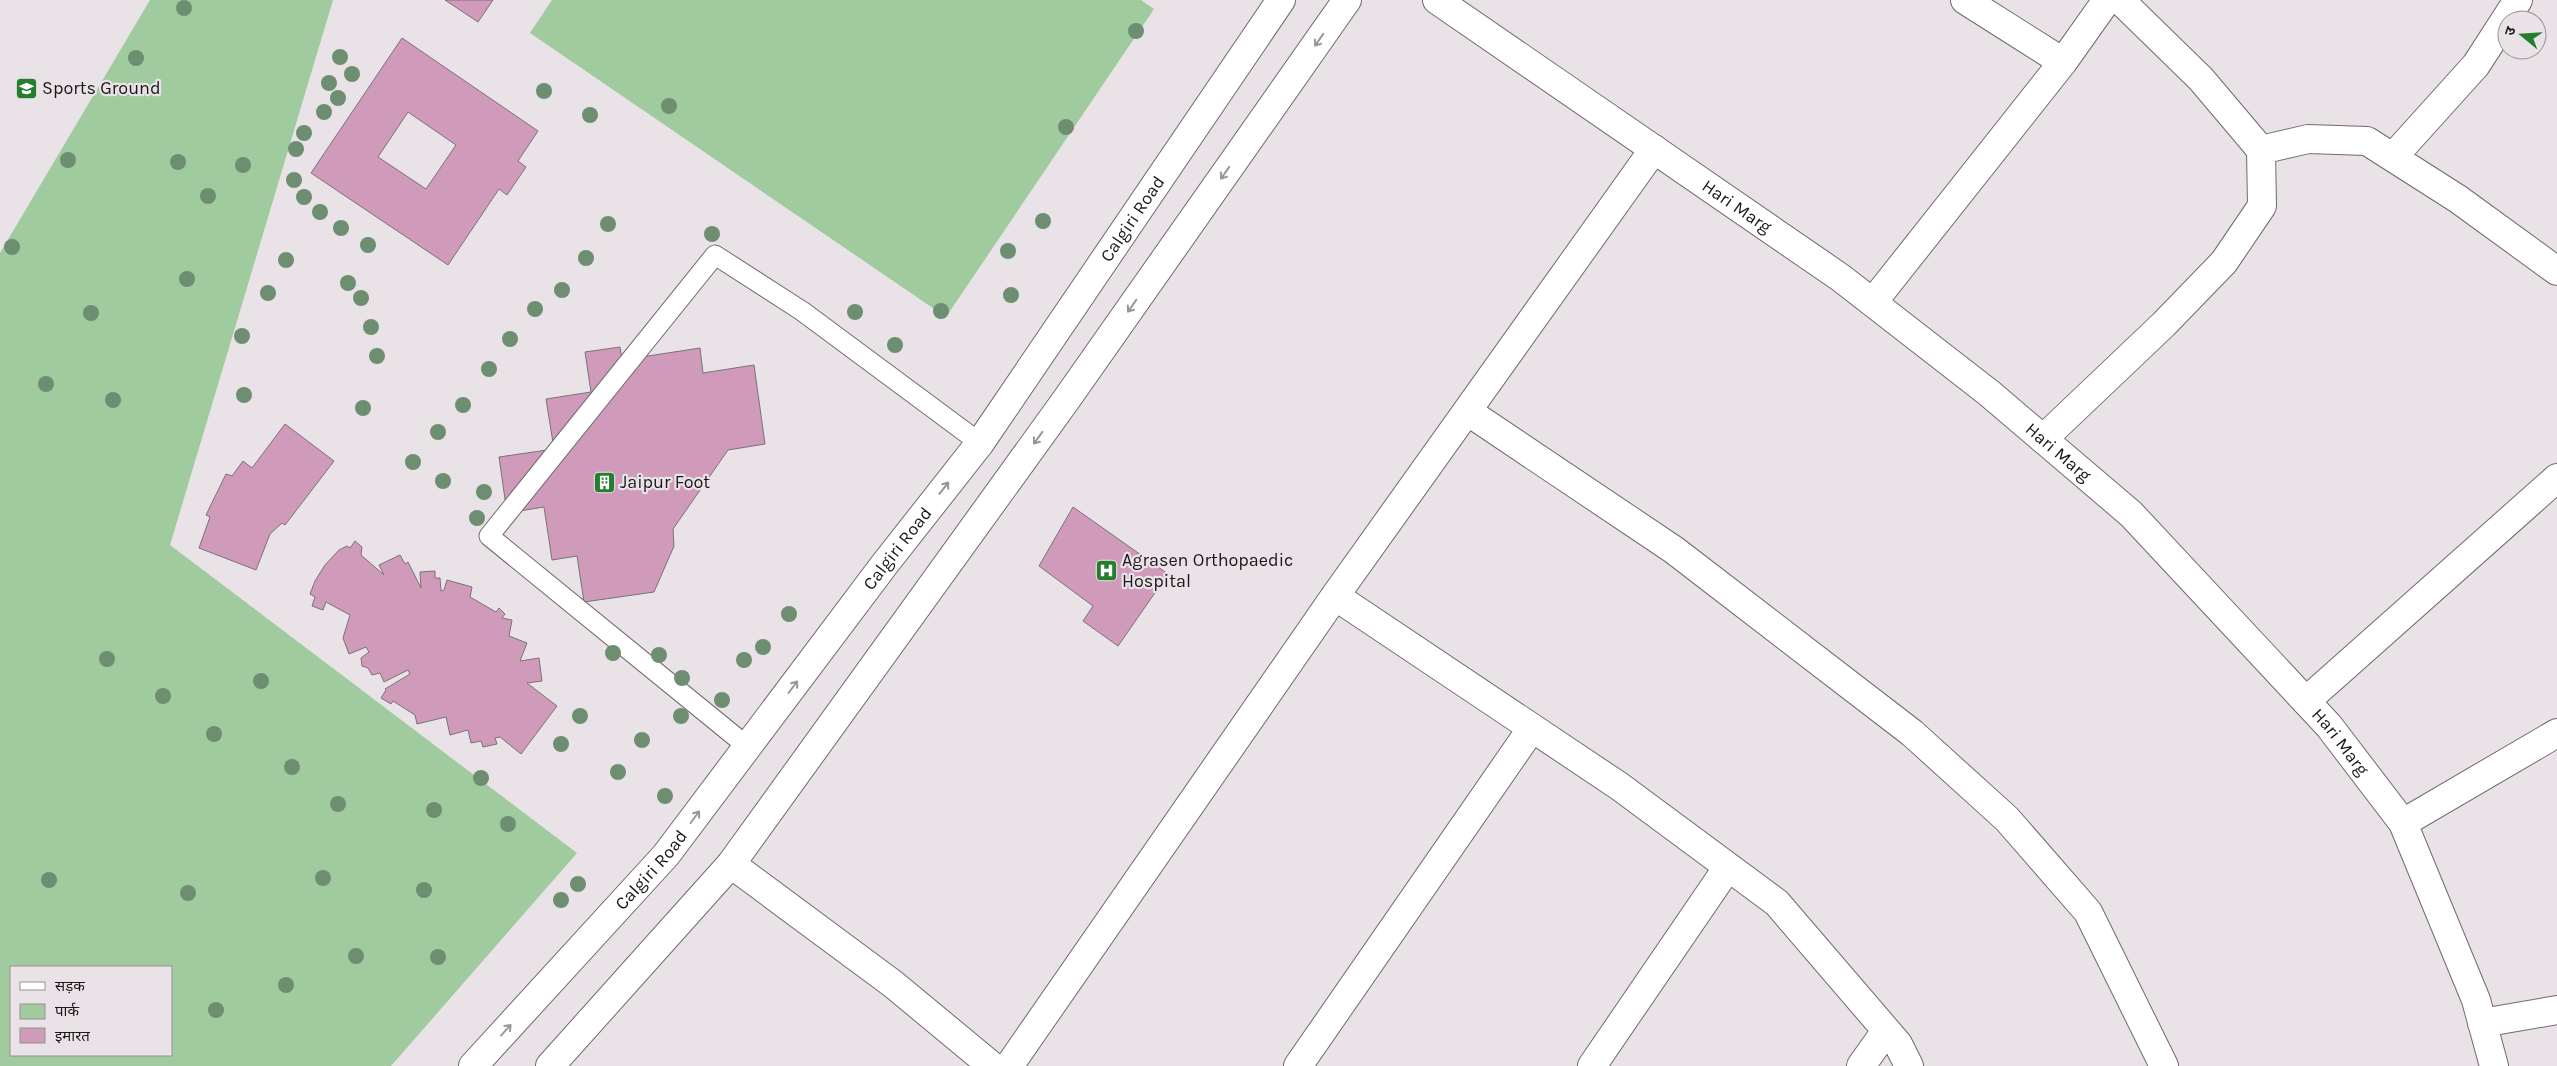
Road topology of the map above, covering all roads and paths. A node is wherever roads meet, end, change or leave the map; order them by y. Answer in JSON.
{"nodes":[{"id":1,"x":1281,"y":0,"type":"edge"},
{"id":2,"x":1347,"y":0,"type":"edge"},
{"id":3,"x":1437,"y":0,"type":"edge"},
{"id":4,"x":1965,"y":0,"type":"edge"},
{"id":5,"x":2107,"y":0,"type":"edge"},
{"id":6,"x":2120,"y":0,"type":"edge"},
{"id":7,"x":2518,"y":0,"type":"edge"},
{"id":8,"x":2064,"y":62,"type":"junction"},
{"id":9,"x":1654,"y":149,"type":"junction"},
{"id":10,"x":2261,"y":150,"type":"junction"},
{"id":11,"x":2393,"y":157,"type":"junction"},
{"id":12,"x":2557,"y":271,"type":"edge"},
{"id":13,"x":1873,"y":302,"type":"junction"},
{"id":14,"x":1467,"y":411,"type":"junction"},
{"id":15,"x":2043,"y":439,"type":"junction"},
{"id":16,"x":980,"y":443,"type":"junction"},
{"id":17,"x":2557,"y":478,"type":"edge"},
{"id":18,"x":1335,"y":596,"type":"junction"},
{"id":19,"x":2306,"y":701,"type":"junction"},
{"id":20,"x":1532,"y":728,"type":"junction"},
{"id":21,"x":2557,"y":733,"type":"edge"},
{"id":22,"x":748,"y":747,"type":"junction"},
{"id":23,"x":2403,"y":823,"type":"junction"},
{"id":24,"x":731,"y":864,"type":"junction"},
{"id":25,"x":1728,"y":867,"type":"junction"},
{"id":26,"x":2557,"y":1010,"type":"edge"},
{"id":27,"x":2482,"y":1023,"type":"junction"},
{"id":28,"x":1886,"y":1031,"type":"junction"},
{"id":29,"x":473,"y":1066,"type":"edge"},
{"id":30,"x":550,"y":1066,"type":"edge"},
{"id":31,"x":992,"y":1066,"type":"edge"},
{"id":32,"x":1010,"y":1066,"type":"edge"},
{"id":33,"x":1298,"y":1066,"type":"edge"},
{"id":34,"x":1592,"y":1066,"type":"edge"},
{"id":35,"x":1861,"y":1066,"type":"edge"},
{"id":36,"x":1910,"y":1066,"type":"edge"},
{"id":37,"x":2164,"y":1066,"type":"edge"},
{"id":38,"x":2494,"y":1066,"type":"edge"}],
"edges":[{"from":1,"to":16,"type":"street","name":"Calgiri Road"},
{"from":2,"to":24,"type":"street","one_way":true},
{"from":3,"to":9,"type":"street","name":"Hari Marg"},
{"from":4,"to":8,"type":"street"},
{"from":5,"to":8,"type":"street"},
{"from":6,"to":10,"type":"street"},
{"from":7,"to":11,"type":"street"},
{"from":8,"to":13,"type":"street"},
{"from":9,"to":13,"type":"street","name":"Hari Marg"},
{"from":9,"to":14,"type":"street"},
{"from":10,"to":11,"type":"street"},
{"from":10,"to":15,"type":"street"},
{"from":11,"to":12,"type":"street"},
{"from":13,"to":15,"type":"street","name":"Hari Marg"},
{"from":14,"to":18,"type":"street"},
{"from":14,"to":37,"type":"street"},
{"from":15,"to":19,"type":"street","name":"Hari Marg"},
{"from":22,"to":16,"type":"street","name":"Calgiri Road","one_way":true},
{"from":16,"to":22,"type":"lane"},
{"from":17,"to":19,"type":"street"},
{"from":18,"to":20,"type":"street"},
{"from":18,"to":32,"type":"street"},
{"from":19,"to":23,"type":"street","name":"Hari Marg"},
{"from":20,"to":25,"type":"street"},
{"from":20,"to":33,"type":"street"},
{"from":21,"to":23,"type":"street"},
{"from":29,"to":22,"type":"street","name":"Calgiri Road","one_way":true},
{"from":23,"to":27,"type":"street","name":"Hari Marg"},
{"from":24,"to":30,"type":"street"},
{"from":24,"to":31,"type":"street"},
{"from":25,"to":28,"type":"street"},
{"from":25,"to":34,"type":"street"},
{"from":26,"to":27,"type":"street"},
{"from":27,"to":38,"type":"street","name":"Hari Marg"},
{"from":28,"to":35,"type":"street"},
{"from":28,"to":36,"type":"street"}]}
